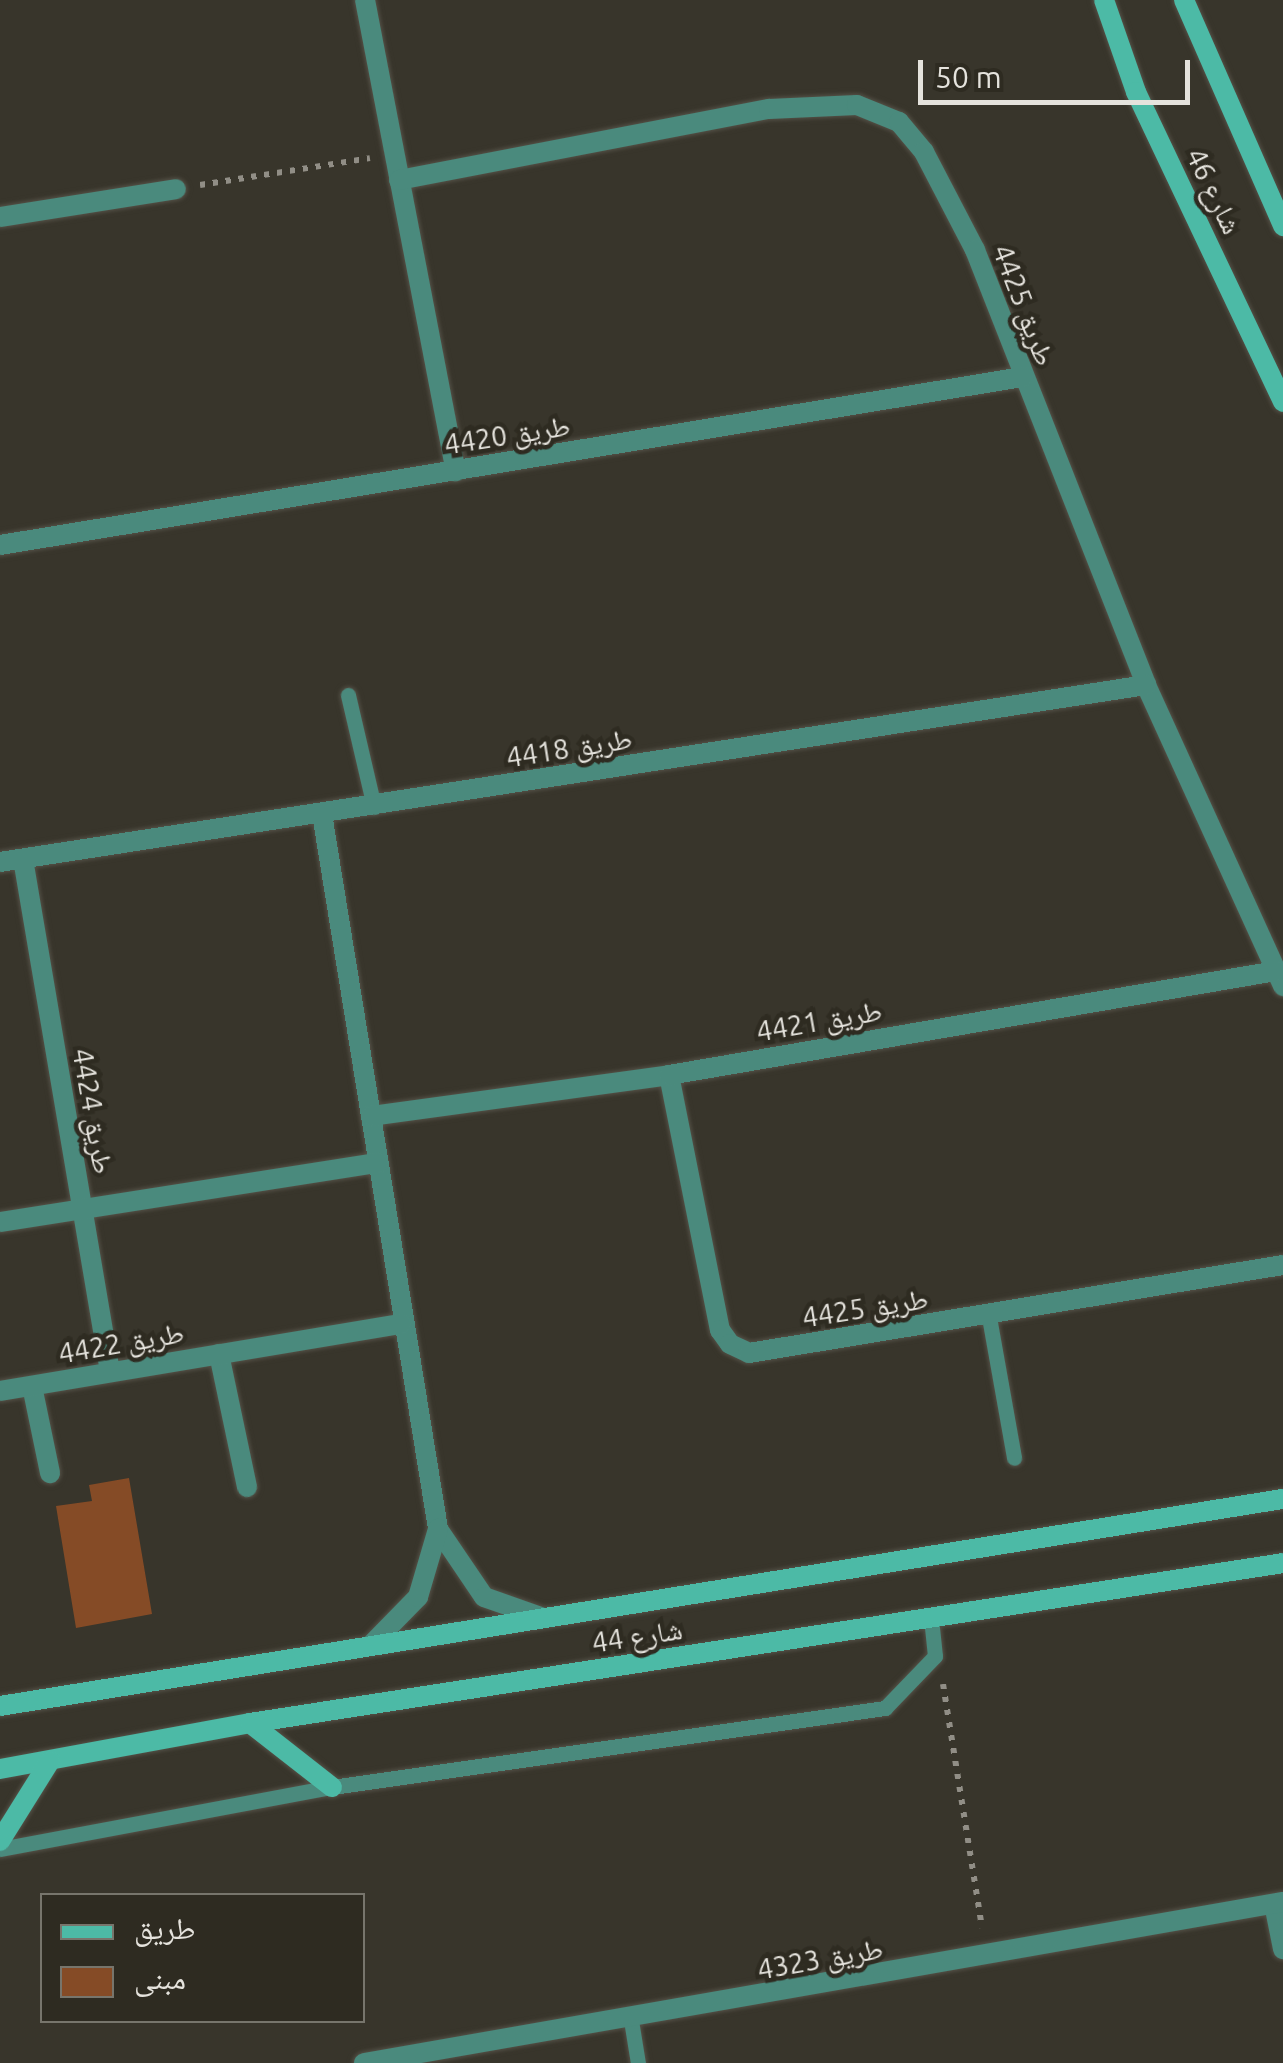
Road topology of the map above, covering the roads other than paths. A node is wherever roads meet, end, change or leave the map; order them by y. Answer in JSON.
{"nodes":[{"id":1,"x":365,"y":0,"type":"edge"},
{"id":2,"x":1104,"y":0,"type":"edge"},
{"id":3,"x":1184,"y":0,"type":"edge"},
{"id":4,"x":399,"y":180,"type":"junction"},
{"id":5,"x":176,"y":189,"type":"road end"},
{"id":6,"x":0,"y":217,"type":"edge"},
{"id":7,"x":1283,"y":226,"type":"edge"},
{"id":8,"x":1023,"y":377,"type":"junction"},
{"id":9,"x":1283,"y":402,"type":"edge"},
{"id":10,"x":456,"y":471,"type":"junction"},
{"id":11,"x":0,"y":546,"type":"edge"},
{"id":12,"x":1146,"y":685,"type":"junction"},
{"id":13,"x":348,"y":695,"type":"dead end"},
{"id":14,"x":374,"y":807,"type":"junction"},
{"id":15,"x":322,"y":814,"type":"junction"},
{"id":16,"x":23,"y":860,"type":"junction"},
{"id":17,"x":0,"y":862,"type":"edge"},
{"id":18,"x":1279,"y":978,"type":"edge"},
{"id":19,"x":669,"y":1075,"type":"junction"},
{"id":20,"x":371,"y":1116,"type":"junction"},
{"id":21,"x":378,"y":1164,"type":"junction"},
{"id":22,"x":82,"y":1210,"type":"junction"},
{"id":23,"x":0,"y":1222,"type":"edge"},
{"id":24,"x":1283,"y":1265,"type":"edge"},
{"id":25,"x":989,"y":1317,"type":"junction"},
{"id":26,"x":401,"y":1324,"type":"junction"},
{"id":27,"x":219,"y":1354,"type":"junction"},
{"id":28,"x":110,"y":1372,"type":"junction"},
{"id":29,"x":32,"y":1386,"type":"junction"},
{"id":30,"x":0,"y":1391,"type":"edge"},
{"id":31,"x":1014,"y":1458,"type":"dead end"},
{"id":32,"x":50,"y":1473,"type":"dead end"},
{"id":33,"x":247,"y":1487,"type":"dead end"},
{"id":34,"x":1283,"y":1499,"type":"edge"},
{"id":35,"x":438,"y":1529,"type":"junction"},
{"id":36,"x":1283,"y":1563,"type":"edge"},
{"id":37,"x":541,"y":1617,"type":"junction"},
{"id":38,"x":931,"y":1619,"type":"junction"},
{"id":39,"x":372,"y":1644,"type":"junction"},
{"id":40,"x":0,"y":1706,"type":"edge"},
{"id":41,"x":250,"y":1723,"type":"junction"},
{"id":42,"x":50,"y":1761,"type":"junction"},
{"id":43,"x":0,"y":1769,"type":"edge"},
{"id":44,"x":332,"y":1787,"type":"junction"},
{"id":45,"x":0,"y":1842,"type":"edge"},
{"id":46,"x":0,"y":1849,"type":"edge"},
{"id":47,"x":1279,"y":1903,"type":"edge"},
{"id":48,"x":1283,"y":1949,"type":"edge"},
{"id":49,"x":631,"y":2020,"type":"junction"},
{"id":50,"x":364,"y":2063,"type":"edge"},
{"id":51,"x":638,"y":2063,"type":"edge"}],
"edges":[{"from":1,"to":4,"type":"street"},
{"from":2,"to":9,"type":"main road","name":"شارع 46"},
{"from":3,"to":7,"type":"main road","name":"شارع 46"},
{"from":4,"to":8,"type":"street","name":"طريق 4425"},
{"from":4,"to":10,"type":"street"},
{"from":5,"to":6,"type":"street"},
{"from":8,"to":10,"type":"street","name":"طريق 4420"},
{"from":8,"to":12,"type":"street","name":"طريق 4425"},
{"from":10,"to":11,"type":"street","name":"طريق 4420"},
{"from":12,"to":14,"type":"street","name":"طريق 4418"},
{"from":12,"to":18,"type":"street","name":"طريق 4425"},
{"from":13,"to":14,"type":"lane"},
{"from":14,"to":15,"type":"street","name":"طريق 4418"},
{"from":15,"to":16,"type":"street","name":"طريق 4418"},
{"from":15,"to":20,"type":"street"},
{"from":16,"to":17,"type":"street","name":"طريق 4418"},
{"from":16,"to":22,"type":"street","name":"طريق 4424"},
{"from":18,"to":19,"type":"street","name":"طريق 4421"},
{"from":19,"to":20,"type":"street","name":"طريق 4421"},
{"from":19,"to":25,"type":"street","name":"طريق 4425"},
{"from":20,"to":21,"type":"street"},
{"from":21,"to":22,"type":"street"},
{"from":21,"to":26,"type":"street"},
{"from":22,"to":23,"type":"street"},
{"from":22,"to":28,"type":"street","name":"طريق 4424"},
{"from":24,"to":25,"type":"street","name":"طريق 4425"},
{"from":25,"to":31,"type":"lane"},
{"from":26,"to":27,"type":"street","name":"طريق 4422"},
{"from":26,"to":35,"type":"street"},
{"from":27,"to":28,"type":"street","name":"طريق 4422"},
{"from":27,"to":33,"type":"street","name":"طريق 4422"},
{"from":28,"to":29,"type":"street","name":"طريق 4422"},
{"from":29,"to":30,"type":"street","name":"طريق 4422"},
{"from":29,"to":32,"type":"street","name":"طريق 4422"},
{"from":34,"to":37,"type":"main road","name":"شارع 44"},
{"from":35,"to":37,"type":"street"},
{"from":35,"to":39,"type":"street"},
{"from":36,"to":38,"type":"main road","name":"شارع 44"},
{"from":37,"to":39,"type":"main road","name":"شارع 44"},
{"from":38,"to":41,"type":"main road","name":"شارع 44"},
{"from":38,"to":44,"type":"lane"},
{"from":39,"to":40,"type":"main road","name":"شارع 44"},
{"from":41,"to":42,"type":"main road","name":"شارع 44"},
{"from":41,"to":44,"type":"main road"},
{"from":42,"to":43,"type":"main road","name":"شارع 44"},
{"from":42,"to":45,"type":"main road"},
{"from":44,"to":46,"type":"lane"},
{"from":47,"to":48,"type":"street"},
{"from":47,"to":49,"type":"street","name":"طريق 4323"},
{"from":49,"to":50,"type":"street","name":"طريق 4323"},
{"from":49,"to":51,"type":"lane"}]}
